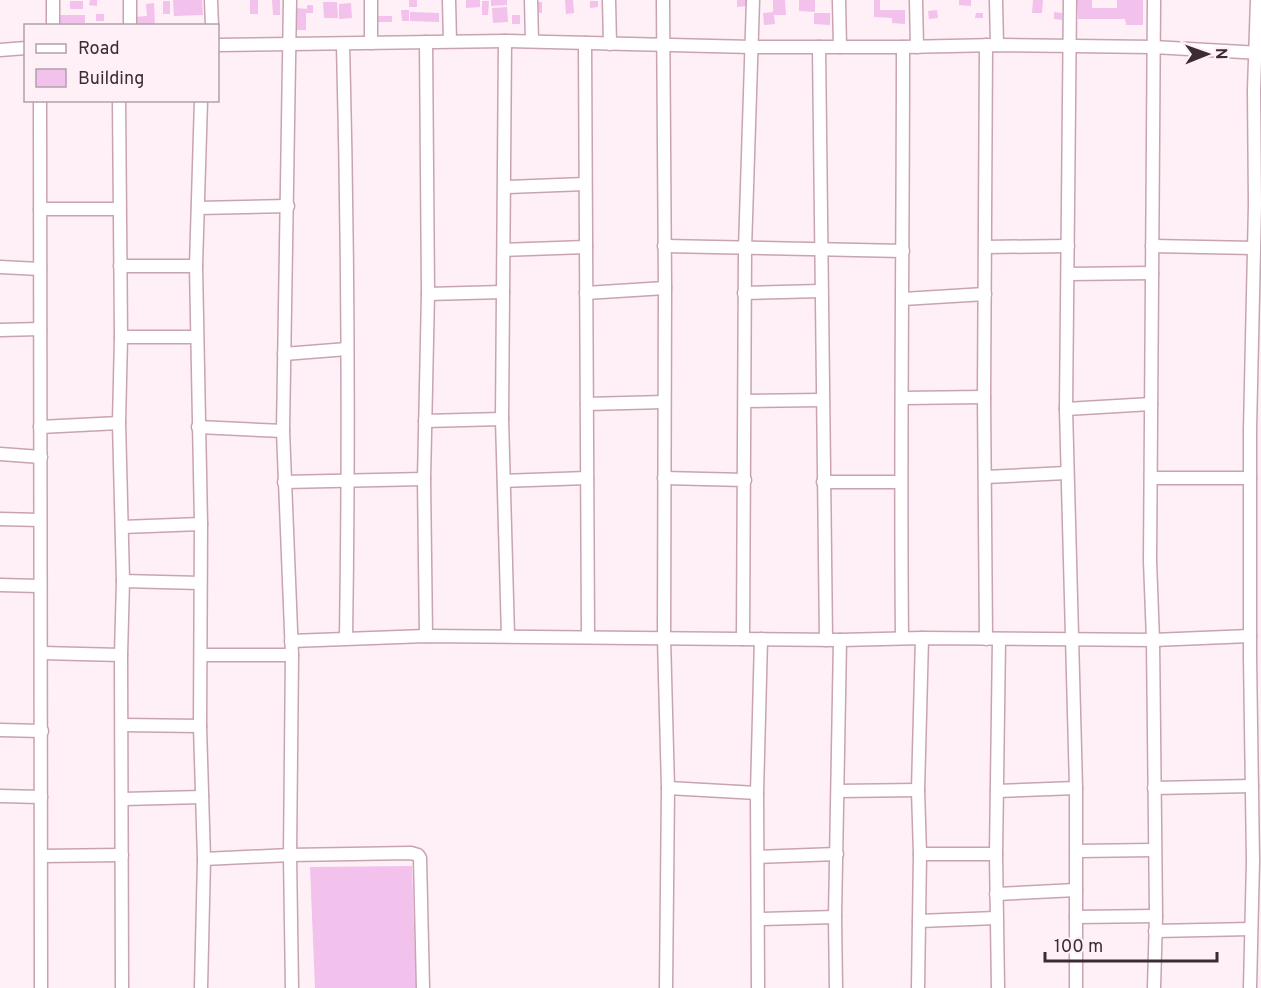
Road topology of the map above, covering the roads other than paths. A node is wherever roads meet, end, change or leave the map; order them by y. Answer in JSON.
{"nodes":[{"id":1,"x":53,"y":0,"type":"edge"},
{"id":2,"x":130,"y":0,"type":"edge"},
{"id":3,"x":212,"y":0,"type":"edge"},
{"id":4,"x":290,"y":0,"type":"edge"},
{"id":5,"x":371,"y":0,"type":"edge"},
{"id":6,"x":449,"y":0,"type":"edge"},
{"id":7,"x":531,"y":0,"type":"edge"},
{"id":8,"x":609,"y":0,"type":"edge"},
{"id":9,"x":663,"y":0,"type":"edge"},
{"id":10,"x":753,"y":0,"type":"edge"},
{"id":11,"x":839,"y":0,"type":"edge"},
{"id":12,"x":916,"y":0,"type":"edge"},
{"id":13,"x":996,"y":0,"type":"edge"},
{"id":14,"x":1070,"y":0,"type":"edge"},
{"id":15,"x":1154,"y":0,"type":"edge"},
{"id":16,"x":1257,"y":0,"type":"edge"},
{"id":17,"x":53,"y":24,"type":"edge"},
{"id":18,"x":130,"y":24,"type":"edge"},
{"id":19,"x":212,"y":24,"type":"edge"},
{"id":20,"x":450,"y":40,"type":"junction"},
{"id":21,"x":505,"y":41,"type":"junction"},
{"id":22,"x":532,"y":41,"type":"junction"},
{"id":23,"x":426,"y":42,"type":"junction"},
{"id":24,"x":371,"y":43,"type":"junction"},
{"id":25,"x":585,"y":43,"type":"junction"},
{"id":26,"x":343,"y":44,"type":"junction"},
{"id":27,"x":610,"y":44,"type":"junction"},
{"id":28,"x":662,"y":44,"type":"junction"},
{"id":29,"x":219,"y":45,"type":"edge"},
{"id":30,"x":991,"y":45,"type":"junction"},
{"id":31,"x":290,"y":46,"type":"junction"},
{"id":32,"x":819,"y":46,"type":"junction"},
{"id":33,"x":1068,"y":46,"type":"junction"},
{"id":34,"x":752,"y":47,"type":"junction"},
{"id":35,"x":840,"y":47,"type":"junction"},
{"id":36,"x":903,"y":47,"type":"junction"},
{"id":37,"x":917,"y":47,"type":"junction"},
{"id":38,"x":1153,"y":47,"type":"junction"},
{"id":39,"x":24,"y":48,"type":"edge"},
{"id":40,"x":0,"y":50,"type":"edge"},
{"id":41,"x":1258,"y":53,"type":"edge"},
{"id":42,"x":40,"y":102,"type":"edge"},
{"id":43,"x":119,"y":102,"type":"edge"},
{"id":44,"x":201,"y":102,"type":"edge"},
{"id":45,"x":585,"y":184,"type":"junction"},
{"id":46,"x":505,"y":187,"type":"junction"},
{"id":47,"x":1258,"y":205,"type":"edge"},
{"id":48,"x":288,"y":206,"type":"junction"},
{"id":49,"x":40,"y":208,"type":"junction"},
{"id":50,"x":198,"y":208,"type":"junction"},
{"id":51,"x":119,"y":209,"type":"junction"},
{"id":52,"x":664,"y":246,"type":"junction"},
{"id":53,"x":1068,"y":246,"type":"junction"},
{"id":54,"x":1152,"y":246,"type":"junction"},
{"id":55,"x":586,"y":247,"type":"junction"},
{"id":56,"x":986,"y":247,"type":"junction"},
{"id":57,"x":1254,"y":248,"type":"junction"},
{"id":58,"x":745,"y":249,"type":"junction"},
{"id":59,"x":821,"y":249,"type":"junction"},
{"id":60,"x":504,"y":250,"type":"junction"},
{"id":61,"x":903,"y":251,"type":"junction"},
{"id":62,"x":196,"y":266,"type":"junction"},
{"id":63,"x":0,"y":267,"type":"edge"},
{"id":64,"x":120,"y":267,"type":"junction"},
{"id":65,"x":40,"y":269,"type":"junction"},
{"id":66,"x":1152,"y":273,"type":"junction"},
{"id":67,"x":1068,"y":274,"type":"junction"},
{"id":68,"x":665,"y":288,"type":"junction"},
{"id":69,"x":821,"y":291,"type":"junction"},
{"id":70,"x":503,"y":292,"type":"junction"},
{"id":71,"x":586,"y":293,"type":"junction"},
{"id":72,"x":744,"y":293,"type":"junction"},
{"id":73,"x":428,"y":294,"type":"junction"},
{"id":74,"x":985,"y":294,"type":"junction"},
{"id":75,"x":903,"y":299,"type":"junction"},
{"id":76,"x":40,"y":329,"type":"junction"},
{"id":77,"x":0,"y":330,"type":"edge"},
{"id":78,"x":121,"y":337,"type":"junction"},
{"id":79,"x":196,"y":337,"type":"junction"},
{"id":80,"x":347,"y":349,"type":"junction"},
{"id":81,"x":284,"y":354,"type":"junction"},
{"id":82,"x":903,"y":398,"type":"junction"},
{"id":83,"x":984,"y":398,"type":"junction"},
{"id":84,"x":745,"y":400,"type":"junction"},
{"id":85,"x":822,"y":400,"type":"junction"},
{"id":86,"x":664,"y":402,"type":"junction"},
{"id":87,"x":587,"y":404,"type":"junction"},
{"id":88,"x":1151,"y":404,"type":"junction"},
{"id":89,"x":1066,"y":409,"type":"junction"},
{"id":90,"x":502,"y":419,"type":"junction"},
{"id":91,"x":425,"y":421,"type":"junction"},
{"id":92,"x":119,"y":423,"type":"junction"},
{"id":93,"x":40,"y":427,"type":"junction"},
{"id":94,"x":198,"y":428,"type":"junction"},
{"id":95,"x":1255,"y":430,"type":"edge"},
{"id":96,"x":283,"y":431,"type":"junction"},
{"id":97,"x":0,"y":454,"type":"edge"},
{"id":98,"x":41,"y":457,"type":"junction"},
{"id":99,"x":1066,"y":473,"type":"junction"},
{"id":100,"x":986,"y":477,"type":"junction"},
{"id":101,"x":587,"y":478,"type":"junction"},
{"id":102,"x":664,"y":478,"type":"junction"},
{"id":103,"x":1151,"y":478,"type":"junction"},
{"id":104,"x":1250,"y":478,"type":"junction"},
{"id":105,"x":424,"y":479,"type":"junction"},
{"id":106,"x":348,"y":480,"type":"junction"},
{"id":107,"x":745,"y":480,"type":"junction"},
{"id":108,"x":504,"y":481,"type":"junction"},
{"id":109,"x":285,"y":482,"type":"junction"},
{"id":110,"x":824,"y":482,"type":"junction"},
{"id":111,"x":901,"y":482,"type":"junction"},
{"id":112,"x":0,"y":519,"type":"edge"},
{"id":113,"x":40,"y":520,"type":"junction"},
{"id":114,"x":201,"y":524,"type":"junction"},
{"id":115,"x":122,"y":526,"type":"junction"},
{"id":116,"x":123,"y":581,"type":"junction"},
{"id":117,"x":200,"y":583,"type":"junction"},
{"id":118,"x":0,"y":585,"type":"edge"},
{"id":119,"x":39,"y":586,"type":"junction"},
{"id":120,"x":426,"y":636,"type":"junction"},
{"id":121,"x":508,"y":636,"type":"junction"},
{"id":122,"x":1250,"y":636,"type":"junction"},
{"id":123,"x":588,"y":637,"type":"junction"},
{"id":124,"x":346,"y":638,"type":"junction"},
{"id":125,"x":664,"y":638,"type":"junction"},
{"id":126,"x":902,"y":638,"type":"junction"},
{"id":127,"x":922,"y":638,"type":"junction"},
{"id":128,"x":743,"y":639,"type":"junction"},
{"id":129,"x":761,"y":639,"type":"junction"},
{"id":130,"x":993,"y":639,"type":"junction"},
{"id":131,"x":1073,"y":639,"type":"junction"},
{"id":132,"x":826,"y":640,"type":"junction"},
{"id":133,"x":840,"y":640,"type":"junction"},
{"id":134,"x":1153,"y":640,"type":"junction"},
{"id":135,"x":291,"y":641,"type":"junction"},
{"id":136,"x":42,"y":653,"type":"junction"},
{"id":137,"x":121,"y":655,"type":"junction"},
{"id":138,"x":201,"y":655,"type":"junction"},
{"id":139,"x":292,"y":655,"type":"junction"},
{"id":140,"x":1255,"y":657,"type":"edge"},
{"id":141,"x":122,"y":725,"type":"junction"},
{"id":142,"x":200,"y":726,"type":"junction"},
{"id":143,"x":0,"y":730,"type":"edge"},
{"id":144,"x":42,"y":730,"type":"junction"},
{"id":145,"x":1252,"y":786,"type":"junction"},
{"id":146,"x":668,"y":788,"type":"junction"},
{"id":147,"x":1076,"y":788,"type":"junction"},
{"id":148,"x":1154,"y":788,"type":"junction"},
{"id":149,"x":918,"y":790,"type":"junction"},
{"id":150,"x":838,"y":791,"type":"junction"},
{"id":151,"x":997,"y":791,"type":"junction"},
{"id":152,"x":757,"y":793,"type":"junction"},
{"id":153,"x":0,"y":796,"type":"edge"},
{"id":154,"x":41,"y":796,"type":"junction"},
{"id":155,"x":202,"y":797,"type":"junction"},
{"id":156,"x":123,"y":799,"type":"junction"},
{"id":157,"x":1154,"y":850,"type":"junction"},
{"id":158,"x":1077,"y":851,"type":"junction"},
{"id":159,"x":837,"y":854,"type":"junction"},
{"id":160,"x":920,"y":854,"type":"junction"},
{"id":161,"x":996,"y":854,"type":"junction"},
{"id":162,"x":122,"y":855,"type":"junction"},
{"id":163,"x":290,"y":855,"type":"junction"},
{"id":164,"x":42,"y":856,"type":"junction"},
{"id":165,"x":758,"y":857,"type":"junction"},
{"id":166,"x":204,"y":859,"type":"junction"},
{"id":167,"x":1257,"y":861,"type":"edge"},
{"id":168,"x":1076,"y":890,"type":"junction"},
{"id":169,"x":996,"y":894,"type":"junction"},
{"id":170,"x":835,"y":916,"type":"junction"},
{"id":171,"x":1156,"y":916,"type":"junction"},
{"id":172,"x":1076,"y":917,"type":"junction"},
{"id":173,"x":996,"y":918,"type":"junction"},
{"id":174,"x":759,"y":919,"type":"junction"},
{"id":175,"x":920,"y":921,"type":"junction"},
{"id":176,"x":1251,"y":929,"type":"junction"},
{"id":177,"x":1155,"y":931,"type":"junction"},
{"id":178,"x":41,"y":988,"type":"edge"},
{"id":179,"x":122,"y":988,"type":"edge"},
{"id":180,"x":201,"y":988,"type":"edge"},
{"id":181,"x":292,"y":988,"type":"edge"},
{"id":182,"x":423,"y":988,"type":"edge"},
{"id":183,"x":666,"y":988,"type":"edge"},
{"id":184,"x":758,"y":988,"type":"edge"},
{"id":185,"x":836,"y":988,"type":"edge"},
{"id":186,"x":918,"y":988,"type":"edge"},
{"id":187,"x":998,"y":988,"type":"edge"},
{"id":188,"x":1076,"y":988,"type":"edge"},
{"id":189,"x":1154,"y":988,"type":"edge"},
{"id":190,"x":1250,"y":988,"type":"edge"}],
"edges":[{"from":1,"to":17,"type":"street"},
{"from":2,"to":18,"type":"street"},
{"from":3,"to":19,"type":"street"},
{"from":4,"to":31,"type":"street"},
{"from":5,"to":24,"type":"street"},
{"from":6,"to":20,"type":"street"},
{"from":7,"to":22,"type":"street"},
{"from":8,"to":27,"type":"street"},
{"from":9,"to":28,"type":"street"},
{"from":10,"to":34,"type":"street"},
{"from":11,"to":35,"type":"street"},
{"from":12,"to":37,"type":"street"},
{"from":13,"to":30,"type":"street"},
{"from":14,"to":33,"type":"street"},
{"from":15,"to":38,"type":"street"},
{"from":16,"to":41,"type":"street"},
{"from":20,"to":21,"type":"street"},
{"from":20,"to":23,"type":"street"},
{"from":21,"to":22,"type":"street"},
{"from":21,"to":46,"type":"street"},
{"from":22,"to":25,"type":"street"},
{"from":23,"to":24,"type":"street"},
{"from":23,"to":73,"type":"street"},
{"from":24,"to":26,"type":"street"},
{"from":25,"to":27,"type":"street"},
{"from":25,"to":45,"type":"street"},
{"from":26,"to":31,"type":"street"},
{"from":26,"to":80,"type":"street"},
{"from":27,"to":28,"type":"street"},
{"from":28,"to":34,"type":"street"},
{"from":28,"to":52,"type":"street"},
{"from":29,"to":31,"type":"street"},
{"from":30,"to":33,"type":"street"},
{"from":30,"to":37,"type":"street"},
{"from":30,"to":56,"type":"street"},
{"from":31,"to":48,"type":"street"},
{"from":32,"to":34,"type":"street"},
{"from":32,"to":35,"type":"street"},
{"from":32,"to":59,"type":"street"},
{"from":33,"to":38,"type":"street"},
{"from":33,"to":53,"type":"street"},
{"from":34,"to":58,"type":"street"},
{"from":35,"to":36,"type":"street"},
{"from":36,"to":37,"type":"street"},
{"from":36,"to":61,"type":"street"},
{"from":38,"to":41,"type":"street"},
{"from":38,"to":54,"type":"street"},
{"from":39,"to":40,"type":"street"},
{"from":41,"to":47,"type":"street"},
{"from":42,"to":49,"type":"street"},
{"from":43,"to":51,"type":"street"},
{"from":44,"to":50,"type":"street"},
{"from":45,"to":46,"type":"street"},
{"from":45,"to":55,"type":"street"},
{"from":46,"to":60,"type":"street"},
{"from":47,"to":57,"type":"street"},
{"from":48,"to":50,"type":"street"},
{"from":48,"to":81,"type":"street"},
{"from":49,"to":51,"type":"street"},
{"from":49,"to":65,"type":"street"},
{"from":50,"to":62,"type":"street"},
{"from":51,"to":64,"type":"street"},
{"from":52,"to":58,"type":"street"},
{"from":52,"to":68,"type":"street"},
{"from":53,"to":56,"type":"street"},
{"from":53,"to":67,"type":"street"},
{"from":54,"to":57,"type":"street"},
{"from":54,"to":66,"type":"street"},
{"from":55,"to":60,"type":"street"},
{"from":55,"to":71,"type":"street"},
{"from":56,"to":74,"type":"street"},
{"from":57,"to":95,"type":"street"},
{"from":58,"to":59,"type":"street"},
{"from":58,"to":72,"type":"street"},
{"from":59,"to":61,"type":"street"},
{"from":59,"to":69,"type":"street"},
{"from":60,"to":70,"type":"street"},
{"from":61,"to":75,"type":"street"},
{"from":62,"to":64,"type":"street"},
{"from":62,"to":79,"type":"street"},
{"from":63,"to":65,"type":"street"},
{"from":64,"to":78,"type":"street"},
{"from":65,"to":76,"type":"street"},
{"from":66,"to":67,"type":"street"},
{"from":66,"to":88,"type":"street"},
{"from":67,"to":89,"type":"street"},
{"from":68,"to":71,"type":"street"},
{"from":68,"to":86,"type":"street"},
{"from":69,"to":72,"type":"street"},
{"from":69,"to":85,"type":"street"},
{"from":70,"to":73,"type":"street"},
{"from":70,"to":90,"type":"street"},
{"from":71,"to":87,"type":"street"},
{"from":72,"to":84,"type":"street"},
{"from":73,"to":91,"type":"street"},
{"from":74,"to":75,"type":"street"},
{"from":74,"to":83,"type":"street"},
{"from":75,"to":82,"type":"street"},
{"from":76,"to":77,"type":"street"},
{"from":76,"to":93,"type":"street"},
{"from":78,"to":79,"type":"street"},
{"from":78,"to":92,"type":"street"},
{"from":79,"to":94,"type":"street"},
{"from":80,"to":81,"type":"street"},
{"from":80,"to":106,"type":"street"},
{"from":81,"to":96,"type":"street"},
{"from":82,"to":83,"type":"street"},
{"from":82,"to":111,"type":"street"},
{"from":83,"to":100,"type":"street"},
{"from":84,"to":85,"type":"street"},
{"from":84,"to":107,"type":"street"},
{"from":85,"to":110,"type":"street"},
{"from":86,"to":87,"type":"street"},
{"from":86,"to":102,"type":"street"},
{"from":87,"to":101,"type":"street"},
{"from":88,"to":89,"type":"street"},
{"from":88,"to":103,"type":"street"},
{"from":89,"to":99,"type":"street"},
{"from":90,"to":91,"type":"street"},
{"from":90,"to":108,"type":"street"},
{"from":91,"to":105,"type":"street"},
{"from":92,"to":93,"type":"street"},
{"from":92,"to":115,"type":"street"},
{"from":93,"to":98,"type":"street"},
{"from":94,"to":96,"type":"street"},
{"from":94,"to":114,"type":"street"},
{"from":95,"to":104,"type":"street"},
{"from":96,"to":109,"type":"street"},
{"from":97,"to":98,"type":"street"},
{"from":98,"to":113,"type":"street"},
{"from":99,"to":100,"type":"street"},
{"from":99,"to":131,"type":"street"},
{"from":100,"to":130,"type":"street"},
{"from":101,"to":108,"type":"street"},
{"from":101,"to":123,"type":"street"},
{"from":102,"to":107,"type":"street"},
{"from":102,"to":125,"type":"street"},
{"from":103,"to":104,"type":"street"},
{"from":103,"to":134,"type":"street"},
{"from":104,"to":122,"type":"street"},
{"from":105,"to":106,"type":"street"},
{"from":105,"to":120,"type":"street"},
{"from":106,"to":109,"type":"street"},
{"from":106,"to":124,"type":"street"},
{"from":107,"to":128,"type":"street"},
{"from":108,"to":121,"type":"street"},
{"from":109,"to":135,"type":"street"},
{"from":110,"to":111,"type":"street"},
{"from":110,"to":132,"type":"street"},
{"from":111,"to":126,"type":"street"},
{"from":112,"to":113,"type":"street"},
{"from":113,"to":119,"type":"street"},
{"from":114,"to":115,"type":"street"},
{"from":114,"to":117,"type":"street"},
{"from":115,"to":116,"type":"street"},
{"from":116,"to":117,"type":"street"},
{"from":116,"to":137,"type":"street"},
{"from":117,"to":138,"type":"street"},
{"from":118,"to":119,"type":"street"},
{"from":119,"to":136,"type":"street"},
{"from":120,"to":121,"type":"street"},
{"from":120,"to":124,"type":"street"},
{"from":121,"to":123,"type":"street"},
{"from":122,"to":134,"type":"street"},
{"from":122,"to":140,"type":"street"},
{"from":123,"to":125,"type":"street"},
{"from":124,"to":135,"type":"street"},
{"from":125,"to":128,"type":"street"},
{"from":125,"to":146,"type":"street"},
{"from":126,"to":127,"type":"street"},
{"from":126,"to":133,"type":"street"},
{"from":127,"to":130,"type":"street"},
{"from":127,"to":149,"type":"street"},
{"from":128,"to":129,"type":"street"},
{"from":129,"to":132,"type":"street"},
{"from":129,"to":152,"type":"street"},
{"from":130,"to":131,"type":"street"},
{"from":130,"to":151,"type":"street"},
{"from":131,"to":134,"type":"street"},
{"from":131,"to":147,"type":"street"},
{"from":132,"to":133,"type":"street"},
{"from":133,"to":150,"type":"street"},
{"from":134,"to":148,"type":"street"},
{"from":135,"to":139,"type":"street"},
{"from":136,"to":137,"type":"street"},
{"from":136,"to":144,"type":"street"},
{"from":137,"to":141,"type":"street"},
{"from":138,"to":139,"type":"street"},
{"from":138,"to":142,"type":"street"},
{"from":139,"to":163,"type":"street"},
{"from":140,"to":145,"type":"street"},
{"from":141,"to":142,"type":"street"},
{"from":141,"to":156,"type":"street"},
{"from":142,"to":155,"type":"street"},
{"from":143,"to":144,"type":"street"},
{"from":144,"to":154,"type":"street"},
{"from":145,"to":148,"type":"street"},
{"from":145,"to":167,"type":"street"},
{"from":146,"to":152,"type":"street"},
{"from":146,"to":183,"type":"street"},
{"from":147,"to":151,"type":"street"},
{"from":147,"to":158,"type":"street"},
{"from":148,"to":157,"type":"street"},
{"from":149,"to":150,"type":"street"},
{"from":149,"to":160,"type":"street"},
{"from":150,"to":159,"type":"street"},
{"from":151,"to":161,"type":"street"},
{"from":152,"to":165,"type":"street"},
{"from":153,"to":154,"type":"street"},
{"from":154,"to":164,"type":"street"},
{"from":155,"to":156,"type":"street"},
{"from":155,"to":166,"type":"street"},
{"from":156,"to":162,"type":"street"},
{"from":157,"to":158,"type":"street"},
{"from":157,"to":171,"type":"street"},
{"from":158,"to":168,"type":"street"},
{"from":159,"to":165,"type":"street"},
{"from":159,"to":170,"type":"street"},
{"from":160,"to":161,"type":"street"},
{"from":160,"to":175,"type":"street"},
{"from":161,"to":169,"type":"street"},
{"from":162,"to":164,"type":"street"},
{"from":162,"to":179,"type":"street"},
{"from":163,"to":166,"type":"street"},
{"from":163,"to":181,"type":"street"},
{"from":163,"to":182,"type":"street"},
{"from":164,"to":178,"type":"street"},
{"from":165,"to":174,"type":"street"},
{"from":166,"to":180,"type":"street"},
{"from":167,"to":176,"type":"street"},
{"from":168,"to":169,"type":"street"},
{"from":168,"to":172,"type":"street"},
{"from":169,"to":173,"type":"street"},
{"from":170,"to":174,"type":"street"},
{"from":170,"to":185,"type":"street"},
{"from":171,"to":172,"type":"street"},
{"from":171,"to":177,"type":"street"},
{"from":172,"to":188,"type":"street"},
{"from":173,"to":175,"type":"street"},
{"from":173,"to":187,"type":"street"},
{"from":174,"to":184,"type":"street"},
{"from":175,"to":186,"type":"street"},
{"from":176,"to":177,"type":"street"},
{"from":176,"to":190,"type":"street"},
{"from":177,"to":189,"type":"street"}]}
